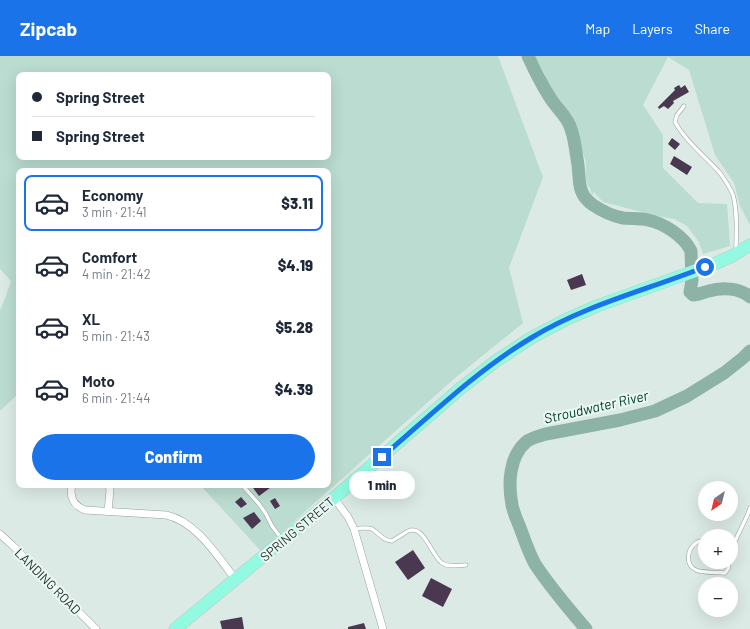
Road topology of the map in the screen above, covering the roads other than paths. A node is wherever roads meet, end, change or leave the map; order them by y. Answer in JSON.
{"nodes":[{"id":1,"x":684,"y":106,"type":"dead end"},
{"id":2,"x":750,"y":245,"type":"edge"},
{"id":3,"x":736,"y":254,"type":"junction"},
{"id":4,"x":71,"y":488,"type":"edge"},
{"id":5,"x":110,"y":488,"type":"edge"},
{"id":6,"x":245,"y":488,"type":"edge"},
{"id":7,"x":334,"y":498,"type":"junction"},
{"id":8,"x":750,"y":508,"type":"edge"},
{"id":9,"x":108,"y":512,"type":"junction"},
{"id":10,"x":354,"y":529,"type":"junction"},
{"id":11,"x":0,"y":534,"type":"edge"},
{"id":12,"x":738,"y":535,"type":"edge"},
{"id":13,"x":283,"y":541,"type":"junction"},
{"id":14,"x":698,"y":542,"type":"edge"},
{"id":15,"x":466,"y":565,"type":"dead end"},
{"id":16,"x":728,"y":569,"type":"edge"},
{"id":17,"x":236,"y":580,"type":"junction"},
{"id":18,"x":96,"y":629,"type":"edge"},
{"id":19,"x":174,"y":629,"type":"edge"},
{"id":20,"x":383,"y":629,"type":"edge"}],
"edges":[{"from":1,"to":3,"type":"lane"},
{"from":2,"to":3,"type":"main road","name":"SPRING STREET"},
{"from":3,"to":7,"type":"main road","name":"SPRING STREET"},
{"from":4,"to":9,"type":"street"},
{"from":5,"to":9,"type":"street"},
{"from":6,"to":13,"type":"lane"},
{"from":7,"to":10,"type":"street"},
{"from":7,"to":13,"type":"main road","name":"SPRING STREET"},
{"from":8,"to":12,"type":"lane"},
{"from":9,"to":17,"type":"street"},
{"from":10,"to":15,"type":"lane"},
{"from":10,"to":20,"type":"street"},
{"from":11,"to":18,"type":"street","name":"LANDING ROAD"},
{"from":13,"to":17,"type":"main road","name":"SPRING STREET"},
{"from":14,"to":16,"type":"lane"},
{"from":17,"to":19,"type":"main road","name":"SPRING STREET"}]}
